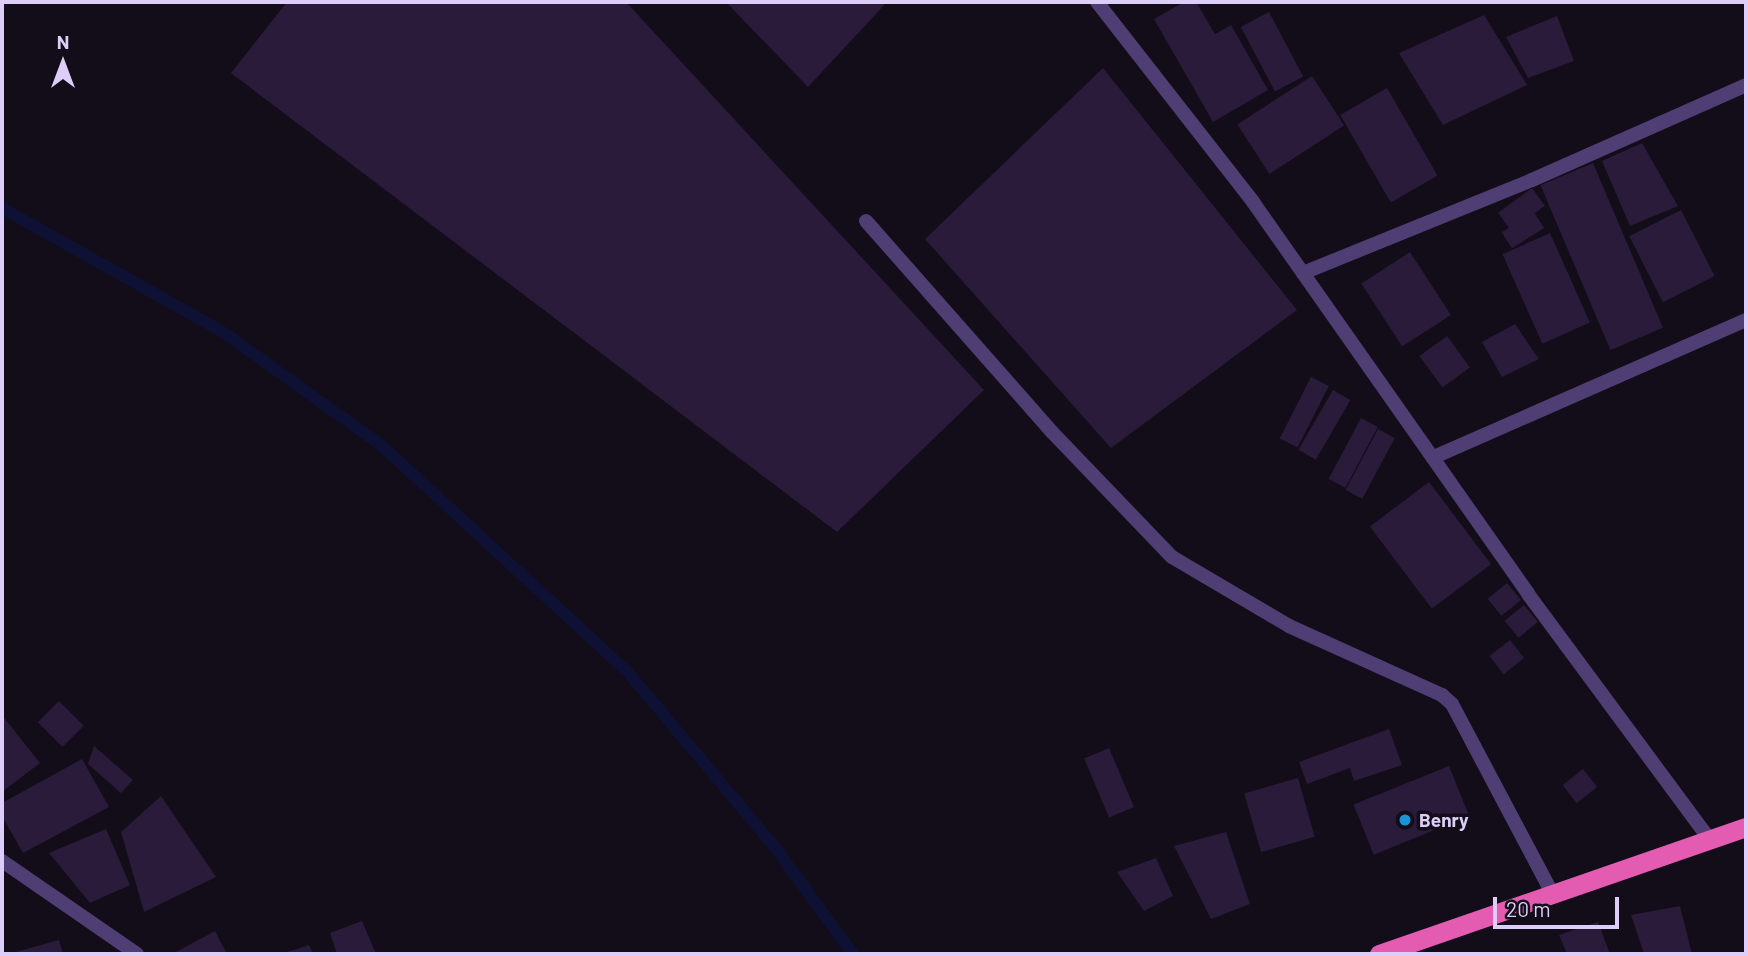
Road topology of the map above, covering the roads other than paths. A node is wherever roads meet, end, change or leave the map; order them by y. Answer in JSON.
{"nodes":[{"id":1,"x":1097,"y":2,"type":"edge"},
{"id":2,"x":1746,"y":85,"type":"edge"},
{"id":3,"x":866,"y":222,"type":"dead end"},
{"id":4,"x":1303,"y":273,"type":"junction"},
{"id":5,"x":1746,"y":320,"type":"edge"},
{"id":6,"x":1434,"y":457,"type":"junction"},
{"id":7,"x":1745,"y":831,"type":"edge"},
{"id":8,"x":1710,"y":840,"type":"junction"},
{"id":9,"x":2,"y":861,"type":"edge"},
{"id":10,"x":1552,"y":893,"type":"junction"},
{"id":11,"x":137,"y":954,"type":"edge"},
{"id":12,"x":1379,"y":954,"type":"edge"}],
"edges":[{"from":1,"to":4,"type":"street"},
{"from":2,"to":4,"type":"street"},
{"from":3,"to":10,"type":"street"},
{"from":4,"to":6,"type":"street"},
{"from":5,"to":6,"type":"street"},
{"from":6,"to":8,"type":"street"},
{"from":7,"to":8,"type":"highway"},
{"from":8,"to":10,"type":"highway"},
{"from":9,"to":11,"type":"street"},
{"from":10,"to":12,"type":"highway"}]}
